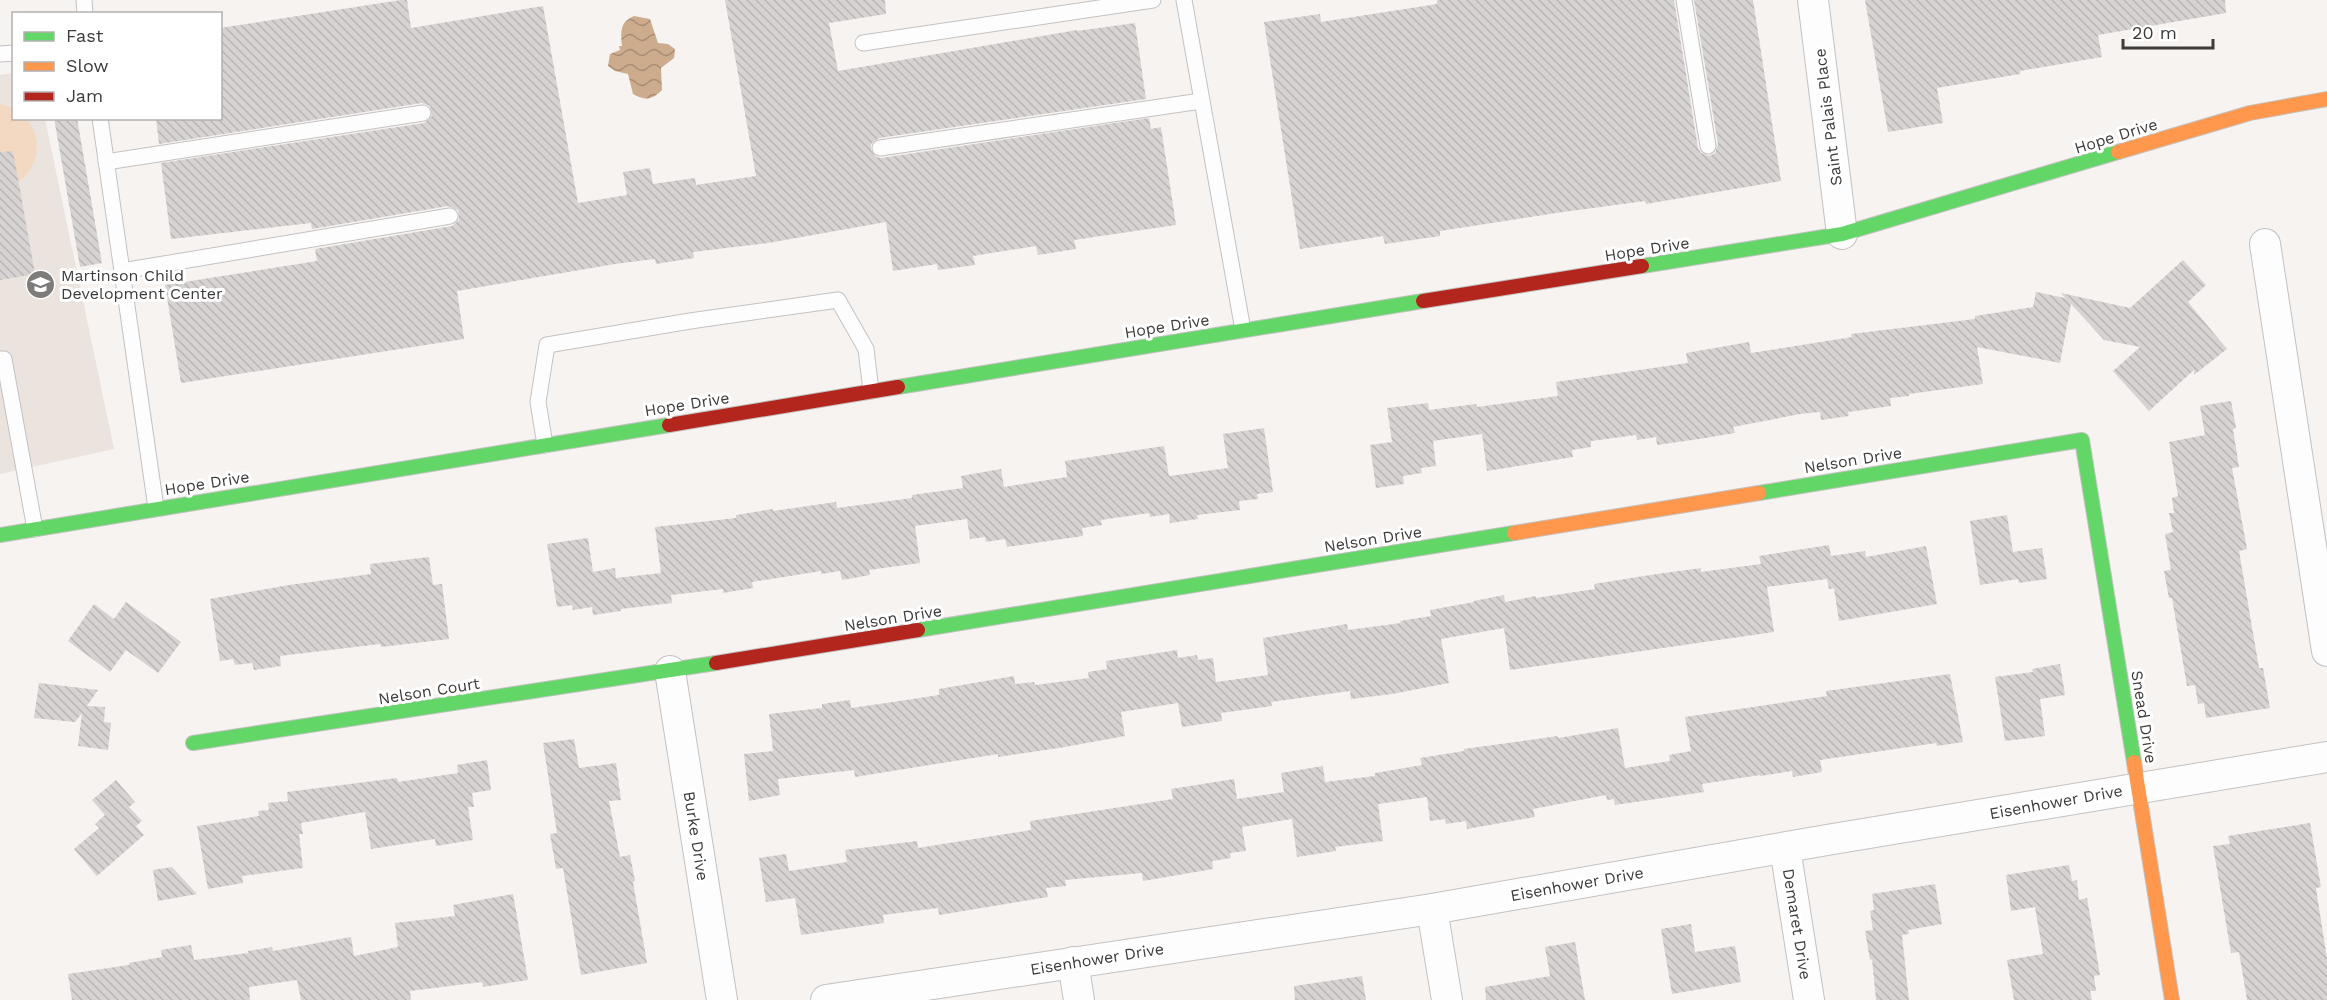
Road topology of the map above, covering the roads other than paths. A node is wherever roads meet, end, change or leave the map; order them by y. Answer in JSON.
{"nodes":[{"id":1,"x":1153,"y":0,"type":"edge"},
{"id":2,"x":1184,"y":0,"type":"edge"},
{"id":3,"x":1684,"y":0,"type":"edge"},
{"id":4,"x":1813,"y":0,"type":"edge"},
{"id":5,"x":863,"y":43,"type":"dead end"},
{"id":6,"x":2327,"y":99,"type":"edge"},
{"id":7,"x":1201,"y":101,"type":"junction"},
{"id":8,"x":423,"y":113,"type":"dead end"},
{"id":9,"x":100,"y":120,"type":"edge"},
{"id":10,"x":1708,"y":146,"type":"dead end"},
{"id":11,"x":880,"y":148,"type":"dead end"},
{"id":12,"x":106,"y":162,"type":"junction"},
{"id":13,"x":450,"y":216,"type":"dead end"},
{"id":14,"x":1842,"y":234,"type":"junction"},
{"id":15,"x":2265,"y":244,"type":"dead end"},
{"id":16,"x":122,"y":271,"type":"junction"},
{"id":17,"x":1243,"y":330,"type":"junction"},
{"id":18,"x":0,"y":359,"type":"edge"},
{"id":19,"x":871,"y":391,"type":"junction"},
{"id":20,"x":2082,"y":440,"type":"joint"},
{"id":21,"x":545,"y":444,"type":"junction"},
{"id":22,"x":156,"y":508,"type":"junction"},
{"id":23,"x":35,"y":529,"type":"junction"},
{"id":24,"x":0,"y":535,"type":"edge"},
{"id":25,"x":2327,"y":651,"type":"edge"},
{"id":26,"x":670,"y":671,"type":"junction"},
{"id":27,"x":194,"y":743,"type":"dead end"},
{"id":28,"x":2327,"y":757,"type":"edge"},
{"id":29,"x":2138,"y":788,"type":"junction"},
{"id":30,"x":1785,"y":848,"type":"junction"},
{"id":31,"x":1432,"y":909,"type":"junction"},
{"id":32,"x":1073,"y":962,"type":"junction"},
{"id":33,"x":722,"y":1000,"type":"edge"},
{"id":34,"x":826,"y":1000,"type":"edge"},
{"id":35,"x":1079,"y":1000,"type":"edge"},
{"id":36,"x":1447,"y":1000,"type":"edge"},
{"id":37,"x":1809,"y":1000,"type":"edge"},
{"id":38,"x":2172,"y":1000,"type":"edge"}],
"edges":[{"from":1,"to":5,"type":"lane"},
{"from":2,"to":7,"type":"lane"},
{"from":3,"to":10,"type":"lane"},
{"from":4,"to":14,"type":"street","name":"Saint Palais Place"},
{"from":6,"to":14,"type":"street","name":"Hope Drive"},
{"from":7,"to":11,"type":"lane"},
{"from":7,"to":17,"type":"lane"},
{"from":8,"to":12,"type":"lane"},
{"from":9,"to":12,"type":"lane"},
{"from":12,"to":16,"type":"lane"},
{"from":13,"to":16,"type":"lane"},
{"from":14,"to":17,"type":"street","name":"Hope Drive"},
{"from":15,"to":25,"type":"street"},
{"from":16,"to":22,"type":"lane"},
{"from":17,"to":19,"type":"street","name":"Hope Drive"},
{"from":18,"to":23,"type":"lane"},
{"from":19,"to":21,"type":"street","name":"Hope Drive"},
{"from":19,"to":21,"type":"lane"},
{"from":20,"to":26,"type":"street","name":"Nelson Drive"},
{"from":20,"to":29,"type":"street","name":"Snead Drive"},
{"from":21,"to":22,"type":"street","name":"Hope Drive"},
{"from":22,"to":23,"type":"street","name":"Hope Drive"},
{"from":23,"to":24,"type":"street","name":"Hope Drive"},
{"from":26,"to":27,"type":"street","name":"Nelson Court"},
{"from":26,"to":33,"type":"street","name":"Burke Drive"},
{"from":28,"to":29,"type":"street","name":"Eisenhower Drive"},
{"from":29,"to":30,"type":"street","name":"Eisenhower Drive"},
{"from":29,"to":38,"type":"street","name":"Snead Drive"},
{"from":30,"to":31,"type":"street","name":"Eisenhower Drive"},
{"from":30,"to":37,"type":"street","name":"Demaret Drive"},
{"from":31,"to":32,"type":"street","name":"Eisenhower Drive"},
{"from":31,"to":36,"type":"street"},
{"from":32,"to":34,"type":"street","name":"Eisenhower Drive"},
{"from":32,"to":35,"type":"street"}]}
